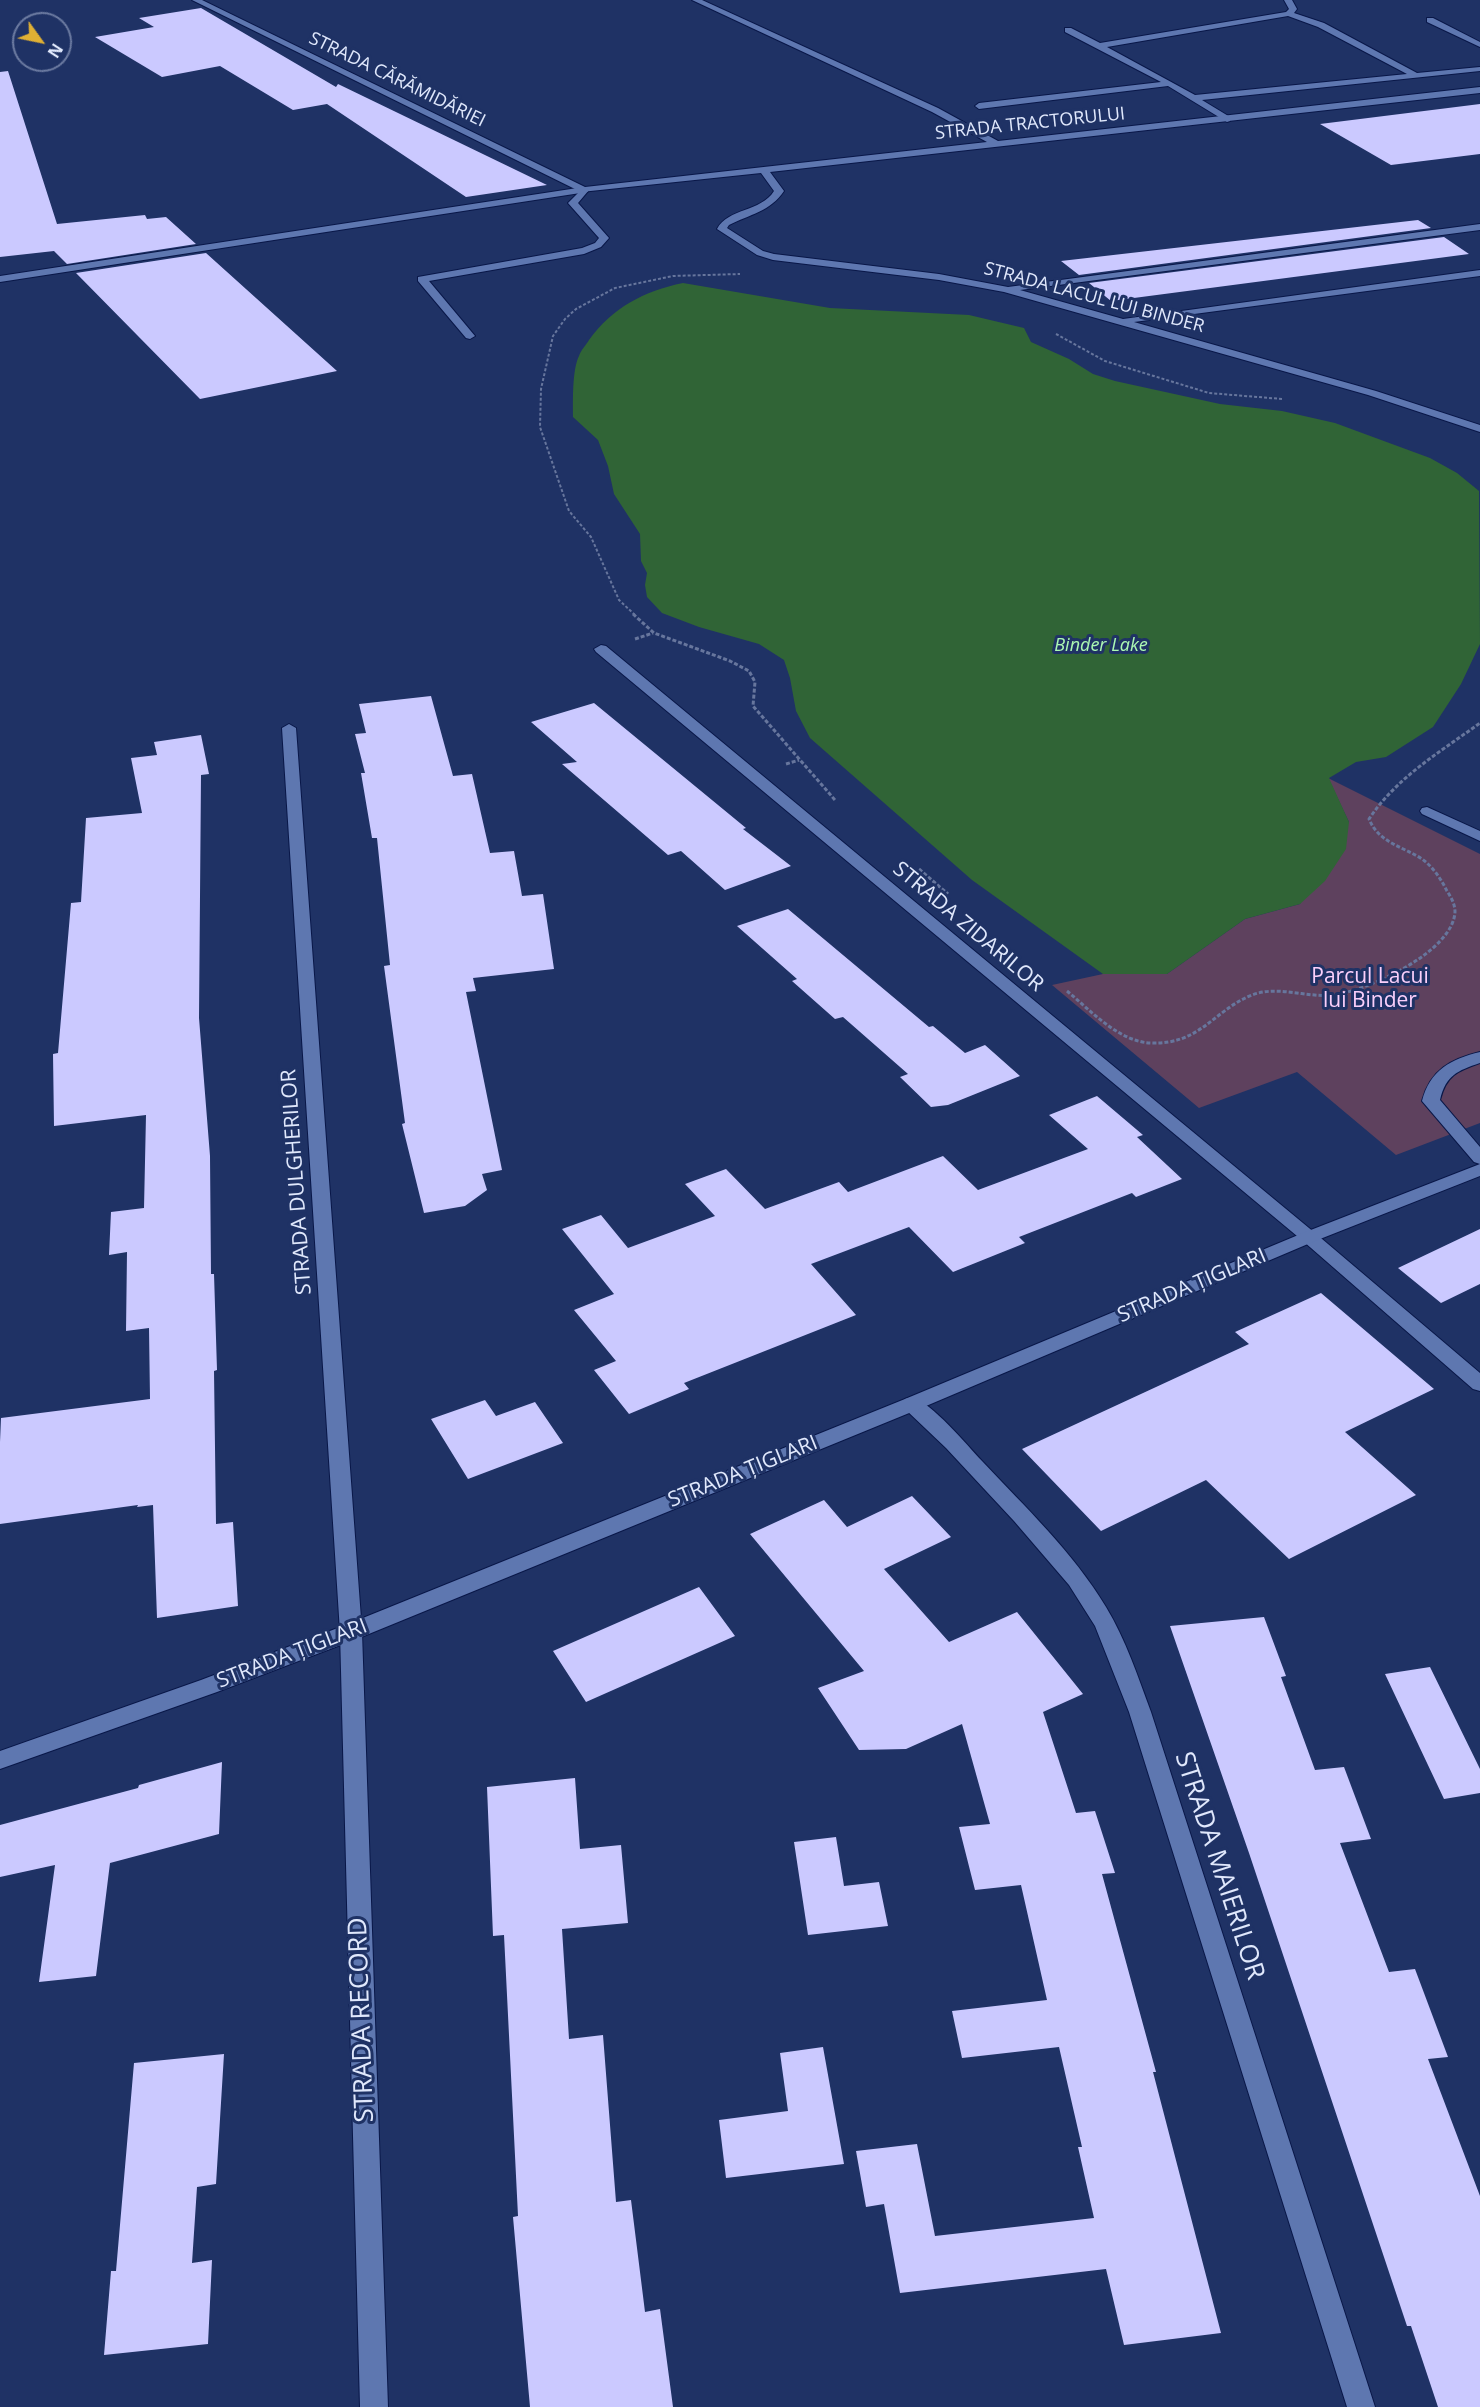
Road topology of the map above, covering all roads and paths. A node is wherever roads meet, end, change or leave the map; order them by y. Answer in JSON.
{"nodes":[{"id":1,"x":196,"y":0,"type":"edge"},
{"id":2,"x":696,"y":0,"type":"edge"},
{"id":3,"x":1288,"y":0,"type":"edge"},
{"id":4,"x":1289,"y":14,"type":"junction"},
{"id":5,"x":1430,"y":20,"type":"dead end"},
{"id":6,"x":1068,"y":30,"type":"dead end"},
{"id":7,"x":1480,"y":45,"type":"edge"},
{"id":8,"x":1099,"y":46,"type":"junction"},
{"id":9,"x":1480,"y":69,"type":"edge"},
{"id":10,"x":1415,"y":75,"type":"junction"},
{"id":11,"x":1170,"y":83,"type":"junction"},
{"id":12,"x":1480,"y":90,"type":"edge"},
{"id":13,"x":1194,"y":98,"type":"junction"},
{"id":14,"x":979,"y":106,"type":"dead end"},
{"id":15,"x":1227,"y":118,"type":"junction"},
{"id":16,"x":997,"y":144,"type":"junction"},
{"id":17,"x":763,"y":170,"type":"junction"},
{"id":18,"x":584,"y":190,"type":"junction"},
{"id":19,"x":1480,"y":227,"type":"edge"},
{"id":20,"x":1480,"y":273,"type":"edge"},
{"id":21,"x":743,"y":274,"type":"dead end"},
{"id":22,"x":0,"y":279,"type":"edge"},
{"id":23,"x":1005,"y":288,"type":"junction"},
{"id":24,"x":1120,"y":321,"type":"junction"},
{"id":25,"x":1055,"y":334,"type":"dead end"},
{"id":26,"x":470,"y":336,"type":"dead end"},
{"id":27,"x":1292,"y":400,"type":"dead end"},
{"id":28,"x":1480,"y":429,"type":"edge"},
{"id":29,"x":601,"y":649,"type":"dead end"},
{"id":30,"x":1480,"y":723,"type":"edge"},
{"id":31,"x":289,"y":728,"type":"dead end"},
{"id":32,"x":835,"y":800,"type":"dead end"},
{"id":33,"x":1426,"y":811,"type":"dead end"},
{"id":34,"x":1480,"y":837,"type":"edge"},
{"id":35,"x":916,"y":867,"type":"dead end"},
{"id":36,"x":955,"y":902,"type":"dead end"},
{"id":37,"x":1061,"y":987,"type":"dead end"},
{"id":38,"x":1480,"y":1058,"type":"edge"},
{"id":39,"x":1480,"y":1158,"type":"edge"},
{"id":40,"x":1480,"y":1170,"type":"edge"},
{"id":41,"x":1309,"y":1237,"type":"junction"},
{"id":42,"x":1480,"y":1384,"type":"edge"},
{"id":43,"x":912,"y":1404,"type":"junction"},
{"id":44,"x":351,"y":1632,"type":"junction"},
{"id":45,"x":0,"y":1760,"type":"edge"},
{"id":46,"x":374,"y":2407,"type":"edge"},
{"id":47,"x":1361,"y":2407,"type":"edge"}],
"edges":[{"from":1,"to":18,"type":"street","name":"STRADA CĂRĂMIDĂRIEI"},
{"from":2,"to":16,"type":"street"},
{"from":3,"to":4,"type":"street"},
{"from":4,"to":8,"type":"street"},
{"from":4,"to":10,"type":"street"},
{"from":5,"to":7,"type":"street"},
{"from":6,"to":8,"type":"street"},
{"from":8,"to":11,"type":"street"},
{"from":9,"to":10,"type":"street"},
{"from":10,"to":13,"type":"street"},
{"from":11,"to":13,"type":"street"},
{"from":11,"to":14,"type":"street"},
{"from":12,"to":15,"type":"street","name":"STRADA TRACTORULUI"},
{"from":13,"to":15,"type":"street"},
{"from":15,"to":16,"type":"street","name":"STRADA TRACTORULUI"},
{"from":16,"to":17,"type":"street","name":"STRADA TRACTORULUI"},
{"from":17,"to":18,"type":"street","name":"STRADA TRACTORULUI"},
{"from":17,"to":23,"type":"street","name":"STRADA LACUL LUI BINDER"},
{"from":18,"to":22,"type":"street","name":"STRADA TRACTORULUI"},
{"from":18,"to":26,"type":"street"},
{"from":19,"to":23,"type":"street"},
{"from":20,"to":24,"type":"street"},
{"from":21,"to":32,"type":"path"},
{"from":23,"to":24,"type":"street","name":"STRADA LACUL LUI BINDER"},
{"from":24,"to":28,"type":"street","name":"STRADA LACUL LUI BINDER"},
{"from":25,"to":27,"type":"path"},
{"from":29,"to":41,"type":"street","name":"STRADA ZIDARILOR"},
{"from":30,"to":37,"type":"path"},
{"from":31,"to":44,"type":"street","name":"STRADA DULGHERILOR"},
{"from":33,"to":34,"type":"street"},
{"from":35,"to":36,"type":"path"},
{"from":38,"to":39,"type":"street"},
{"from":40,"to":41,"type":"street","name":"STRADA ȚIGLARI"},
{"from":41,"to":42,"type":"street","name":"STRADA ZIDARILOR"},
{"from":41,"to":43,"type":"street","name":"STRADA ȚIGLARI"},
{"from":43,"to":44,"type":"street","name":"STRADA ȚIGLARI"},
{"from":43,"to":47,"type":"street","name":"STRADA MAIERILOR"},
{"from":44,"to":45,"type":"street","name":"STRADA ȚIGLARI"},
{"from":44,"to":46,"type":"street","name":"STRADA RECORD"}]}
